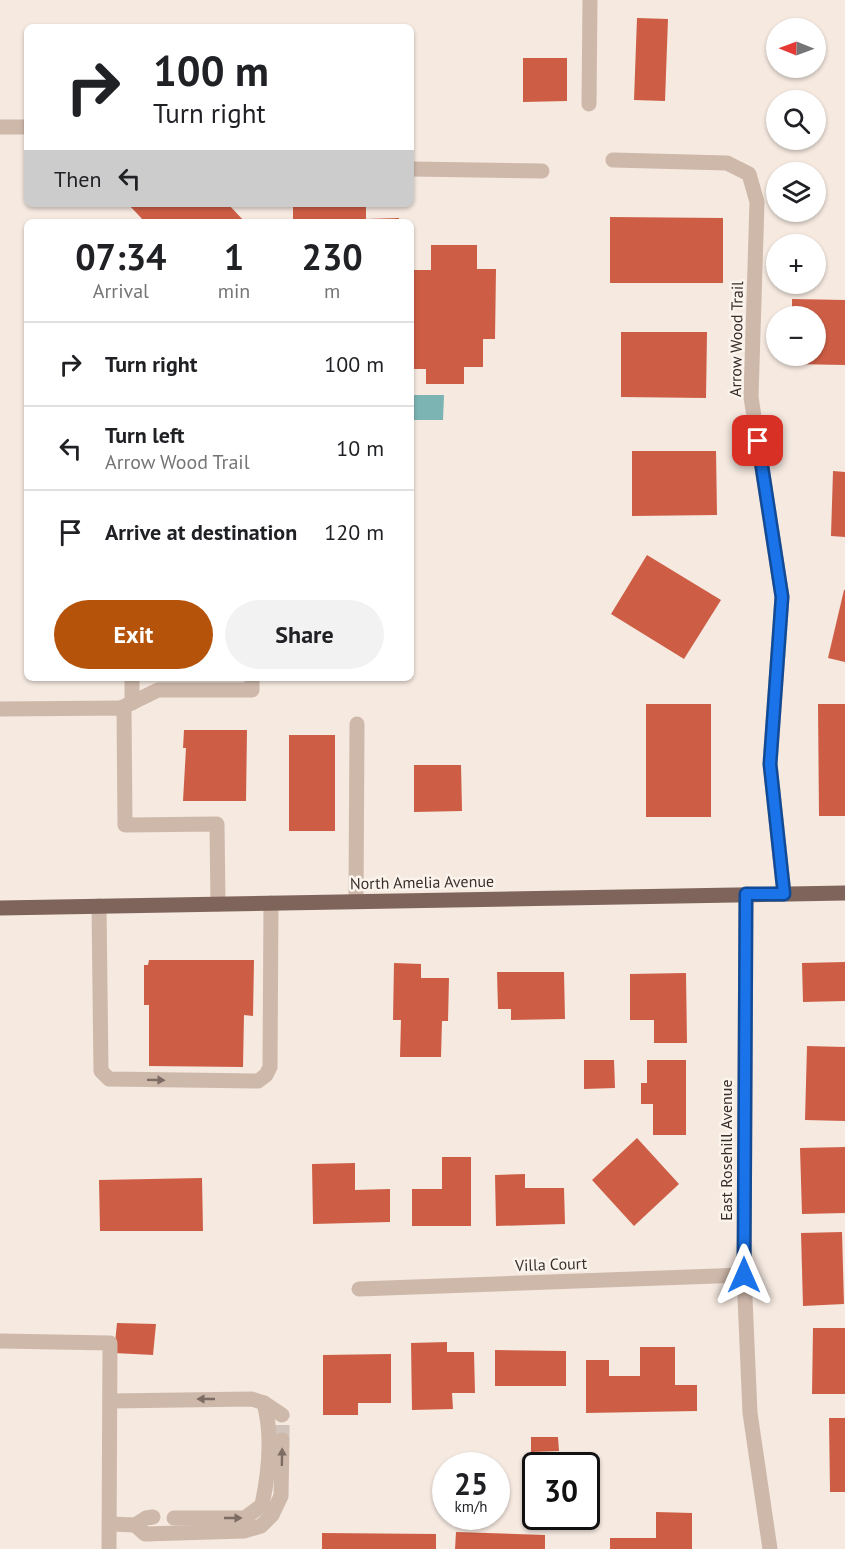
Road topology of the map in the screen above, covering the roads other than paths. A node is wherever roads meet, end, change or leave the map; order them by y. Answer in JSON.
{"nodes":[{"id":1,"x":590,"y":0,"type":"edge"},
{"id":2,"x":589,"y":105,"type":"dead end"},
{"id":3,"x":0,"y":127,"type":"edge"},
{"id":4,"x":24,"y":127,"type":"edge"},
{"id":5,"x":613,"y":160,"type":"dead end"},
{"id":6,"x":414,"y":169,"type":"edge"},
{"id":7,"x":542,"y":171,"type":"dead end"},
{"id":8,"x":131,"y":681,"type":"edge"},
{"id":9,"x":252,"y":681,"type":"edge"},
{"id":10,"x":127,"y":705,"type":"junction"},
{"id":11,"x":0,"y":710,"type":"edge"},
{"id":12,"x":357,"y":724,"type":"dead end"},
{"id":13,"x":845,"y":893,"type":"edge"},
{"id":14,"x":746,"y":894,"type":"junction"},
{"id":15,"x":784,"y":894,"type":"junction"},
{"id":16,"x":356,"y":901,"type":"junction"},
{"id":17,"x":271,"y":903,"type":"junction"},
{"id":18,"x":218,"y":904,"type":"junction"},
{"id":19,"x":99,"y":906,"type":"junction"},
{"id":20,"x":0,"y":908,"type":"edge"},
{"id":21,"x":744,"y":1275,"type":"junction"},
{"id":22,"x":359,"y":1289,"type":"dead end"},
{"id":23,"x":0,"y":1341,"type":"edge"},
{"id":24,"x":110,"y":1401,"type":"junction"},
{"id":25,"x":264,"y":1403,"type":"junction"},
{"id":26,"x":282,"y":1415,"type":"dead end"},
{"id":27,"x":282,"y":1440,"type":"tunnel mouth"},
{"id":28,"x":153,"y":1517,"type":"dead end"},
{"id":29,"x":174,"y":1518,"type":"dead end"},
{"id":30,"x":110,"y":1524,"type":"junction"},
{"id":31,"x":135,"y":1525,"type":"junction"},
{"id":32,"x":109,"y":1549,"type":"edge"},
{"id":33,"x":770,"y":1549,"type":"edge"}],
"edges":[{"from":1,"to":2,"type":"street"},
{"from":3,"to":4,"type":"street"},
{"from":5,"to":15,"type":"street","name":"Arrow Wood Trail"},
{"from":6,"to":7,"type":"street"},
{"from":8,"to":10,"type":"street"},
{"from":9,"to":10,"type":"street"},
{"from":10,"to":11,"type":"street"},
{"from":10,"to":18,"type":"street"},
{"from":12,"to":16,"type":"street"},
{"from":13,"to":15,"type":"main road","name":"North Amelia Avenue"},
{"from":14,"to":15,"type":"main road","name":"North Amelia Avenue"},
{"from":14,"to":16,"type":"main road","name":"North Amelia Avenue"},
{"from":14,"to":21,"type":"street","name":"East Rosehill Avenue"},
{"from":16,"to":17,"type":"main road","name":"North Amelia Avenue"},
{"from":17,"to":18,"type":"main road","name":"North Amelia Avenue"},
{"from":19,"to":17,"type":"street","one_way":true},
{"from":18,"to":19,"type":"main road","name":"North Amelia Avenue"},
{"from":19,"to":20,"type":"main road","name":"North Amelia Avenue"},
{"from":21,"to":22,"type":"street","name":"Villa Court"},
{"from":21,"to":33,"type":"street","name":"East Rosehill Avenue"},
{"from":23,"to":24,"type":"street"},
{"from":25,"to":24,"type":"street","one_way":true},
{"from":24,"to":30,"type":"street"},
{"from":25,"to":26,"type":"street"},
{"from":29,"to":25,"type":"street","one_way":true},
{"from":31,"to":27,"type":"street","one_way":true},
{"from":28,"to":31,"type":"street"},
{"from":30,"to":31,"type":"street"},
{"from":30,"to":32,"type":"street"}]}
